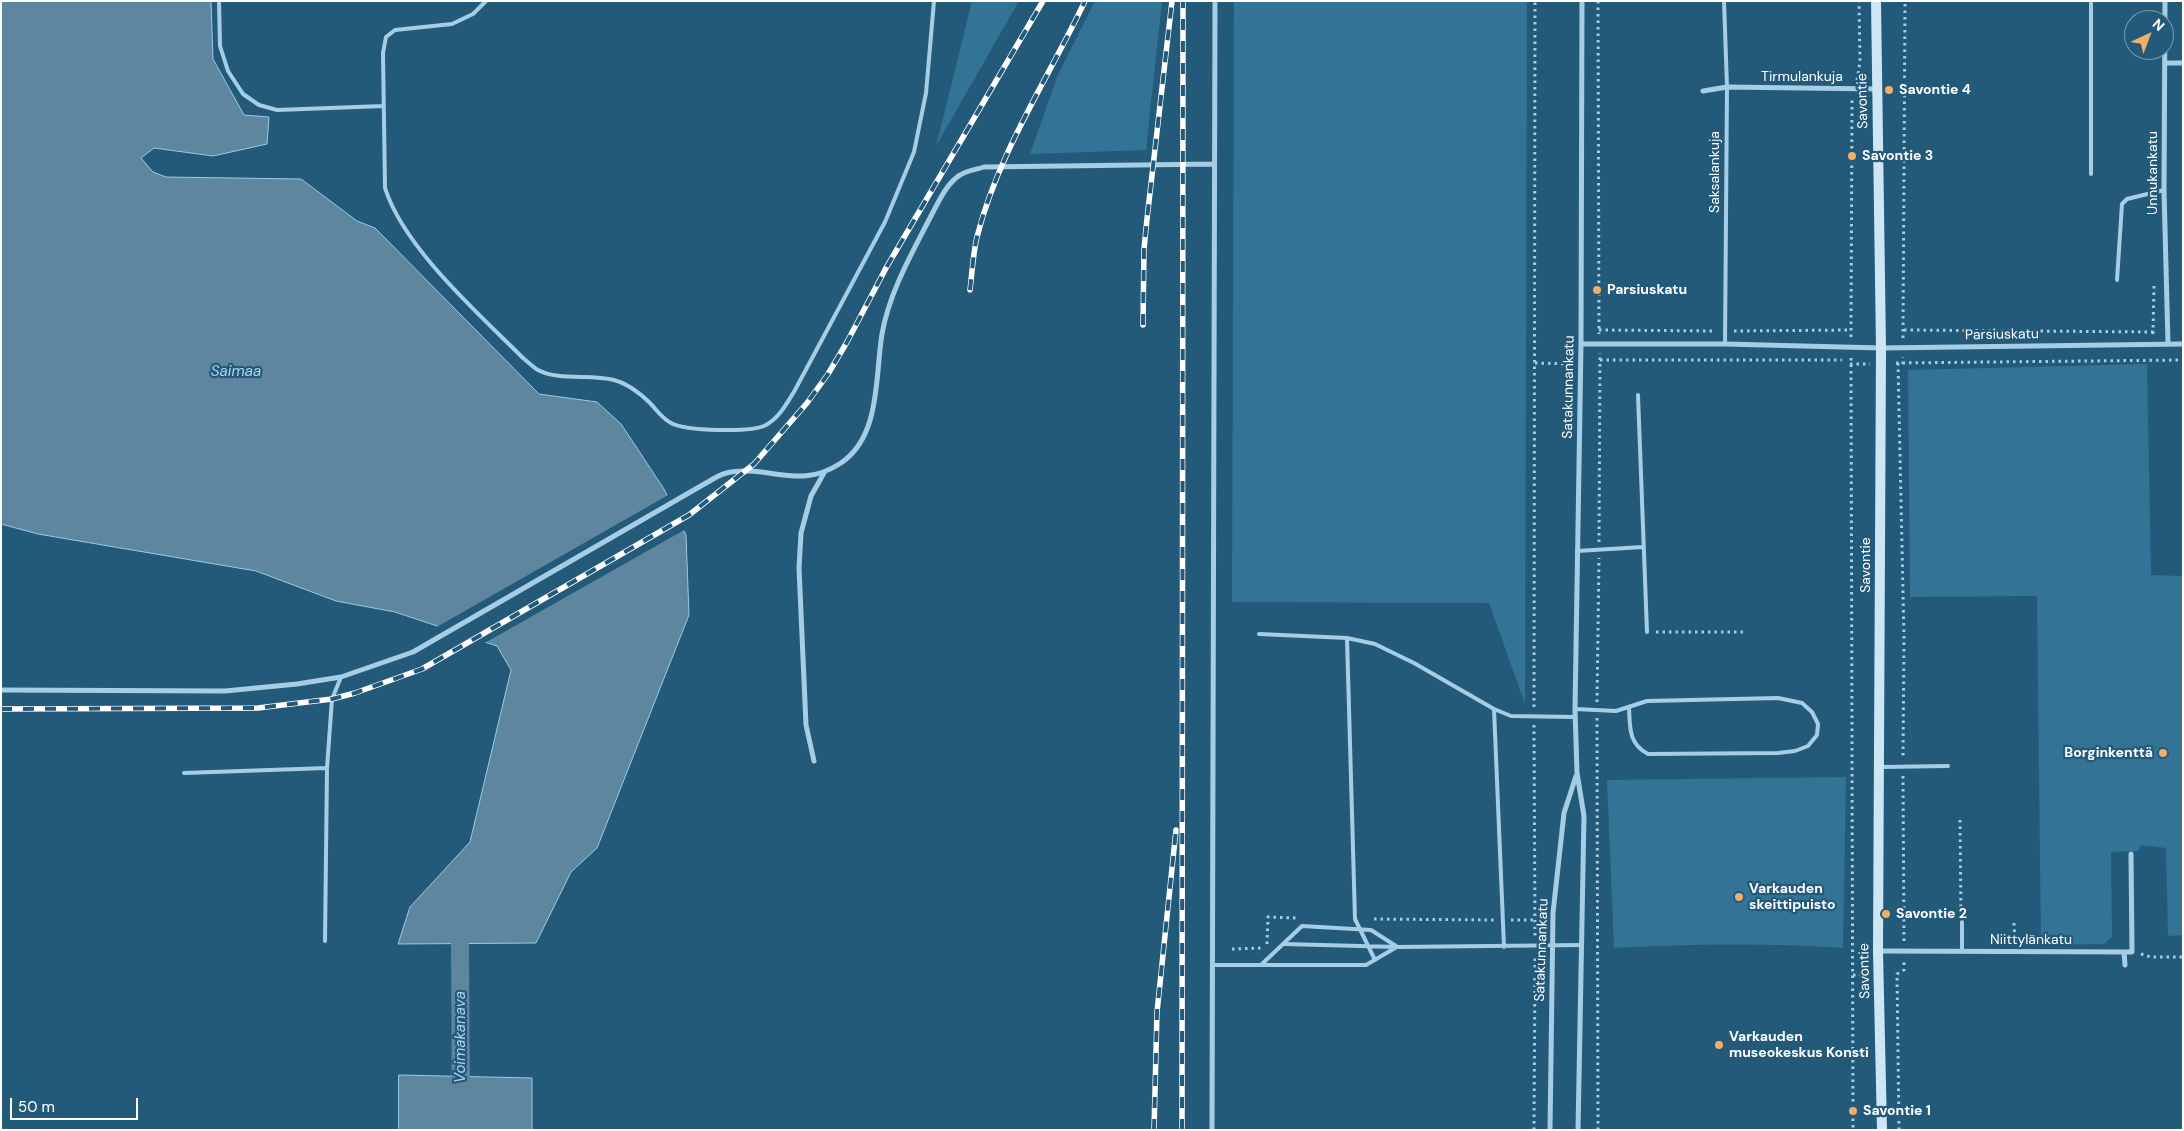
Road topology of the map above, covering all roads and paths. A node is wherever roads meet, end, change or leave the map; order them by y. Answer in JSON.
{"nodes":[{"id":1,"x":218,"y":1,"type":"edge"},
{"id":2,"x":486,"y":1,"type":"edge"},
{"id":3,"x":934,"y":1,"type":"edge"},
{"id":4,"x":1215,"y":1,"type":"edge"},
{"id":5,"x":1535,"y":1,"type":"edge"},
{"id":6,"x":1582,"y":1,"type":"edge"},
{"id":7,"x":1598,"y":1,"type":"edge"},
{"id":8,"x":1724,"y":1,"type":"edge"},
{"id":9,"x":1859,"y":1,"type":"edge"},
{"id":10,"x":1876,"y":1,"type":"edge"},
{"id":11,"x":1904,"y":1,"type":"edge"},
{"id":12,"x":2091,"y":1,"type":"edge"},
{"id":13,"x":2165,"y":1,"type":"edge"},
{"id":14,"x":2165,"y":63,"type":"junction"},
{"id":15,"x":2183,"y":63,"type":"edge"},
{"id":16,"x":1727,"y":88,"type":"junction"},
{"id":17,"x":1854,"y":88,"type":"junction"},
{"id":18,"x":1876,"y":89,"type":"junction"},
{"id":19,"x":1703,"y":91,"type":"dead end"},
{"id":20,"x":383,"y":106,"type":"junction"},
{"id":21,"x":1214,"y":164,"type":"junction"},
{"id":22,"x":2091,"y":174,"type":"dead end"},
{"id":23,"x":2164,"y":190,"type":"junction"},
{"id":24,"x":2117,"y":280,"type":"dead end"},
{"id":25,"x":1904,"y":330,"type":"junction"},
{"id":26,"x":2168,"y":332,"type":"junction"},
{"id":27,"x":1581,"y":344,"type":"junction"},
{"id":28,"x":1599,"y":344,"type":"junction"},
{"id":29,"x":1725,"y":344,"type":"junction"},
{"id":30,"x":2168,"y":344,"type":"junction"},
{"id":31,"x":2183,"y":344,"type":"edge"},
{"id":32,"x":1903,"y":347,"type":"junction"},
{"id":33,"x":1851,"y":348,"type":"junction"},
{"id":34,"x":1880,"y":348,"type":"junction"},
{"id":35,"x":1600,"y":360,"type":"junction"},
{"id":36,"x":1851,"y":360,"type":"junction"},
{"id":37,"x":2183,"y":360,"type":"edge"},
{"id":38,"x":1535,"y":363,"type":"junction"},
{"id":39,"x":1898,"y":363,"type":"junction"},
{"id":40,"x":1581,"y":364,"type":"junction"},
{"id":41,"x":1850,"y":364,"type":"junction"},
{"id":42,"x":1880,"y":364,"type":"junction"},
{"id":43,"x":1903,"y":364,"type":"junction"},
{"id":44,"x":1600,"y":365,"type":"junction"},
{"id":45,"x":1638,"y":395,"type":"dead end"},
{"id":46,"x":824,"y":473,"type":"junction"},
{"id":47,"x":1643,"y":547,"type":"junction"},
{"id":48,"x":1599,"y":550,"type":"junction"},
{"id":49,"x":1577,"y":551,"type":"junction"},
{"id":50,"x":1647,"y":632,"type":"joint"},
{"id":51,"x":1746,"y":632,"type":"dead end"},
{"id":52,"x":1260,"y":634,"type":"dead end"},
{"id":53,"x":1347,"y":638,"type":"junction"},
{"id":54,"x":342,"y":677,"type":"junction"},
{"id":55,"x":1,"y":690,"type":"edge"},
{"id":56,"x":1629,"y":707,"type":"junction"},
{"id":57,"x":1575,"y":709,"type":"junction"},
{"id":58,"x":1494,"y":710,"type":"junction"},
{"id":59,"x":1597,"y":710,"type":"junction"},
{"id":60,"x":1575,"y":717,"type":"junction"},
{"id":61,"x":1534,"y":718,"type":"junction"},
{"id":62,"x":814,"y":761,"type":"dead end"},
{"id":63,"x":1948,"y":766,"type":"dead end"},
{"id":64,"x":1879,"y":767,"type":"junction"},
{"id":65,"x":1903,"y":767,"type":"junction"},
{"id":66,"x":326,"y":768,"type":"junction"},
{"id":67,"x":184,"y":773,"type":"dead end"},
{"id":68,"x":1577,"y":773,"type":"junction"},
{"id":69,"x":1960,"y":820,"type":"dead end"},
{"id":70,"x":2132,"y":854,"type":"dead end"},
{"id":71,"x":1598,"y":910,"type":"junction"},
{"id":72,"x":1582,"y":911,"type":"junction"},
{"id":73,"x":1553,"y":913,"type":"junction"},
{"id":74,"x":1535,"y":914,"type":"junction"},
{"id":75,"x":1298,"y":918,"type":"dead end"},
{"id":76,"x":1355,"y":919,"type":"junction"},
{"id":77,"x":1503,"y":920,"type":"junction"},
{"id":78,"x":1535,"y":920,"type":"junction"},
{"id":79,"x":1962,"y":922,"type":"joint"},
{"id":80,"x":2014,"y":923,"type":"dead end"},
{"id":81,"x":1360,"y":929,"type":"junction"},
{"id":82,"x":325,"y":941,"type":"dead end"},
{"id":83,"x":1284,"y":944,"type":"junction"},
{"id":84,"x":1551,"y":945,"type":"junction"},
{"id":85,"x":1582,"y":945,"type":"junction"},
{"id":86,"x":1368,"y":946,"type":"junction"},
{"id":87,"x":1536,"y":946,"type":"junction"},
{"id":88,"x":1397,"y":947,"type":"junction"},
{"id":89,"x":1504,"y":947,"type":"junction"},
{"id":90,"x":1232,"y":949,"type":"dead end"},
{"id":91,"x":1878,"y":951,"type":"junction"},
{"id":92,"x":1904,"y":951,"type":"junction"},
{"id":93,"x":1962,"y":951,"type":"junction"},
{"id":94,"x":2015,"y":951,"type":"junction"},
{"id":95,"x":2124,"y":952,"type":"junction"},
{"id":96,"x":2132,"y":952,"type":"junction"},
{"id":97,"x":2183,"y":957,"type":"edge"},
{"id":98,"x":1375,"y":960,"type":"junction"},
{"id":99,"x":1262,"y":964,"type":"junction"},
{"id":100,"x":1211,"y":965,"type":"junction"},
{"id":101,"x":2125,"y":965,"type":"dead end"},
{"id":102,"x":1212,"y":1130,"type":"edge"},
{"id":103,"x":1534,"y":1130,"type":"edge"},
{"id":104,"x":1550,"y":1130,"type":"edge"},
{"id":105,"x":1578,"y":1130,"type":"edge"},
{"id":106,"x":1598,"y":1130,"type":"edge"},
{"id":107,"x":1853,"y":1130,"type":"edge"},
{"id":108,"x":1882,"y":1130,"type":"edge"},
{"id":109,"x":1899,"y":1130,"type":"edge"}],
"edges":[{"from":1,"to":20,"type":"lane"},
{"from":2,"to":20,"type":"lane"},
{"from":3,"to":20,"type":"lane"},
{"from":4,"to":21,"type":"street"},
{"from":5,"to":38,"type":"path"},
{"from":6,"to":27,"type":"street","name":"Satakunnankatu"},
{"from":7,"to":28,"type":"path"},
{"from":8,"to":16,"type":"lane","name":"Saksalankuja"},
{"from":9,"to":17,"type":"path"},
{"from":10,"to":18,"type":"street","name":"Savontie"},
{"from":11,"to":25,"type":"path"},
{"from":12,"to":22,"type":"lane"},
{"from":13,"to":14,"type":"street","name":"Unnukankatu"},
{"from":14,"to":15,"type":"street"},
{"from":14,"to":23,"type":"street","name":"Unnukankatu"},
{"from":16,"to":17,"type":"street","name":"Tirmulankuja"},
{"from":16,"to":19,"type":"street","name":"Tirmulankuja"},
{"from":16,"to":29,"type":"lane","name":"Saksalankuja"},
{"from":17,"to":18,"type":"street","name":"Tirmulankuja"},
{"from":17,"to":33,"type":"path"},
{"from":18,"to":34,"type":"street","name":"Savontie"},
{"from":21,"to":46,"type":"street"},
{"from":21,"to":100,"type":"street"},
{"from":23,"to":24,"type":"lane"},
{"from":23,"to":26,"type":"street","name":"Unnukankatu"},
{"from":25,"to":26,"type":"path"},
{"from":25,"to":32,"type":"path"},
{"from":26,"to":30,"type":"street","name":"Unnukankatu"},
{"from":27,"to":28,"type":"street","name":"Parsiuskatu"},
{"from":27,"to":40,"type":"street","name":"Satakunnankatu"},
{"from":28,"to":29,"type":"street","name":"Parsiuskatu"},
{"from":28,"to":35,"type":"path"},
{"from":29,"to":33,"type":"street","name":"Parsiuskatu"},
{"from":30,"to":31,"type":"street","name":"Parsiuskatu"},
{"from":30,"to":32,"type":"street","name":"Parsiuskatu"},
{"from":32,"to":34,"type":"street","name":"Parsiuskatu"},
{"from":32,"to":43,"type":"path"},
{"from":33,"to":34,"type":"street","name":"Parsiuskatu"},
{"from":33,"to":36,"type":"path"},
{"from":34,"to":42,"type":"street","name":"Savontie"},
{"from":35,"to":36,"type":"path"},
{"from":35,"to":44,"type":"path"},
{"from":36,"to":41,"type":"path"},
{"from":37,"to":43,"type":"path"},
{"from":38,"to":40,"type":"path"},
{"from":38,"to":61,"type":"path"},
{"from":39,"to":42,"type":"path"},
{"from":39,"to":43,"type":"path"},
{"from":39,"to":65,"type":"path"},
{"from":40,"to":44,"type":"path"},
{"from":40,"to":49,"type":"street","name":"Satakunnankatu"},
{"from":41,"to":42,"type":"path"},
{"from":41,"to":107,"type":"path"},
{"from":42,"to":64,"type":"street","name":"Savontie"},
{"from":44,"to":48,"type":"path"},
{"from":45,"to":47,"type":"lane"},
{"from":46,"to":54,"type":"street"},
{"from":46,"to":62,"type":"street"},
{"from":47,"to":48,"type":"lane"},
{"from":47,"to":50,"type":"lane"},
{"from":48,"to":49,"type":"lane"},
{"from":48,"to":59,"type":"path"},
{"from":49,"to":57,"type":"street","name":"Satakunnankatu"},
{"from":50,"to":51,"type":"path"},
{"from":52,"to":53,"type":"lane"},
{"from":53,"to":58,"type":"lane"},
{"from":53,"to":76,"type":"lane"},
{"from":54,"to":55,"type":"street"},
{"from":54,"to":66,"type":"lane"},
{"from":56,"to":56,"type":"lane"},
{"from":56,"to":59,"type":"lane"},
{"from":57,"to":59,"type":"lane"},
{"from":57,"to":60,"type":"street","name":"Satakunnankatu"},
{"from":58,"to":61,"type":"lane"},
{"from":58,"to":77,"type":"lane"},
{"from":59,"to":71,"type":"path"},
{"from":60,"to":61,"type":"lane"},
{"from":60,"to":68,"type":"street","name":"Satakunnankatu"},
{"from":61,"to":74,"type":"path"},
{"from":63,"to":65,"type":"lane"},
{"from":64,"to":65,"type":"lane"},
{"from":64,"to":91,"type":"street","name":"Savontie"},
{"from":65,"to":92,"type":"path"},
{"from":66,"to":67,"type":"lane"},
{"from":66,"to":82,"type":"lane"},
{"from":68,"to":72,"type":"street","name":"Satakunnankatu"},
{"from":68,"to":73,"type":"street","name":"Satakunnankatu"},
{"from":69,"to":79,"type":"path"},
{"from":70,"to":96,"type":"street"},
{"from":71,"to":72,"type":"path"},
{"from":71,"to":106,"type":"path"},
{"from":72,"to":85,"type":"street","name":"Satakunnankatu"},
{"from":73,"to":74,"type":"path"},
{"from":73,"to":84,"type":"street","name":"Satakunnankatu"},
{"from":74,"to":78,"type":"path"},
{"from":75,"to":90,"type":"path"},
{"from":76,"to":77,"type":"path"},
{"from":76,"to":81,"type":"lane"},
{"from":77,"to":78,"type":"path"},
{"from":77,"to":89,"type":"lane"},
{"from":78,"to":87,"type":"path"},
{"from":79,"to":93,"type":"lane"},
{"from":80,"to":94,"type":"path"},
{"from":81,"to":83,"type":"lane"},
{"from":81,"to":86,"type":"lane"},
{"from":81,"to":88,"type":"lane"},
{"from":83,"to":86,"type":"lane"},
{"from":83,"to":99,"type":"lane"},
{"from":84,"to":85,"type":"lane"},
{"from":84,"to":87,"type":"lane"},
{"from":84,"to":104,"type":"street","name":"Satakunnankatu"},
{"from":85,"to":105,"type":"street","name":"Satakunnankatu"},
{"from":86,"to":88,"type":"lane"},
{"from":86,"to":98,"type":"lane"},
{"from":87,"to":89,"type":"lane"},
{"from":87,"to":103,"type":"path"},
{"from":88,"to":89,"type":"lane"},
{"from":88,"to":98,"type":"lane"},
{"from":91,"to":92,"type":"street","name":"Niittylänkatu"},
{"from":91,"to":108,"type":"street","name":"Savontie"},
{"from":92,"to":93,"type":"street","name":"Niittylänkatu"},
{"from":92,"to":109,"type":"path"},
{"from":93,"to":94,"type":"street","name":"Niittylänkatu"},
{"from":94,"to":95,"type":"street","name":"Niittylänkatu"},
{"from":95,"to":96,"type":"street","name":"Niittylänkatu"},
{"from":95,"to":101,"type":"street"},
{"from":96,"to":97,"type":"path"},
{"from":98,"to":99,"type":"lane"},
{"from":99,"to":100,"type":"lane"},
{"from":100,"to":102,"type":"street"}]}
